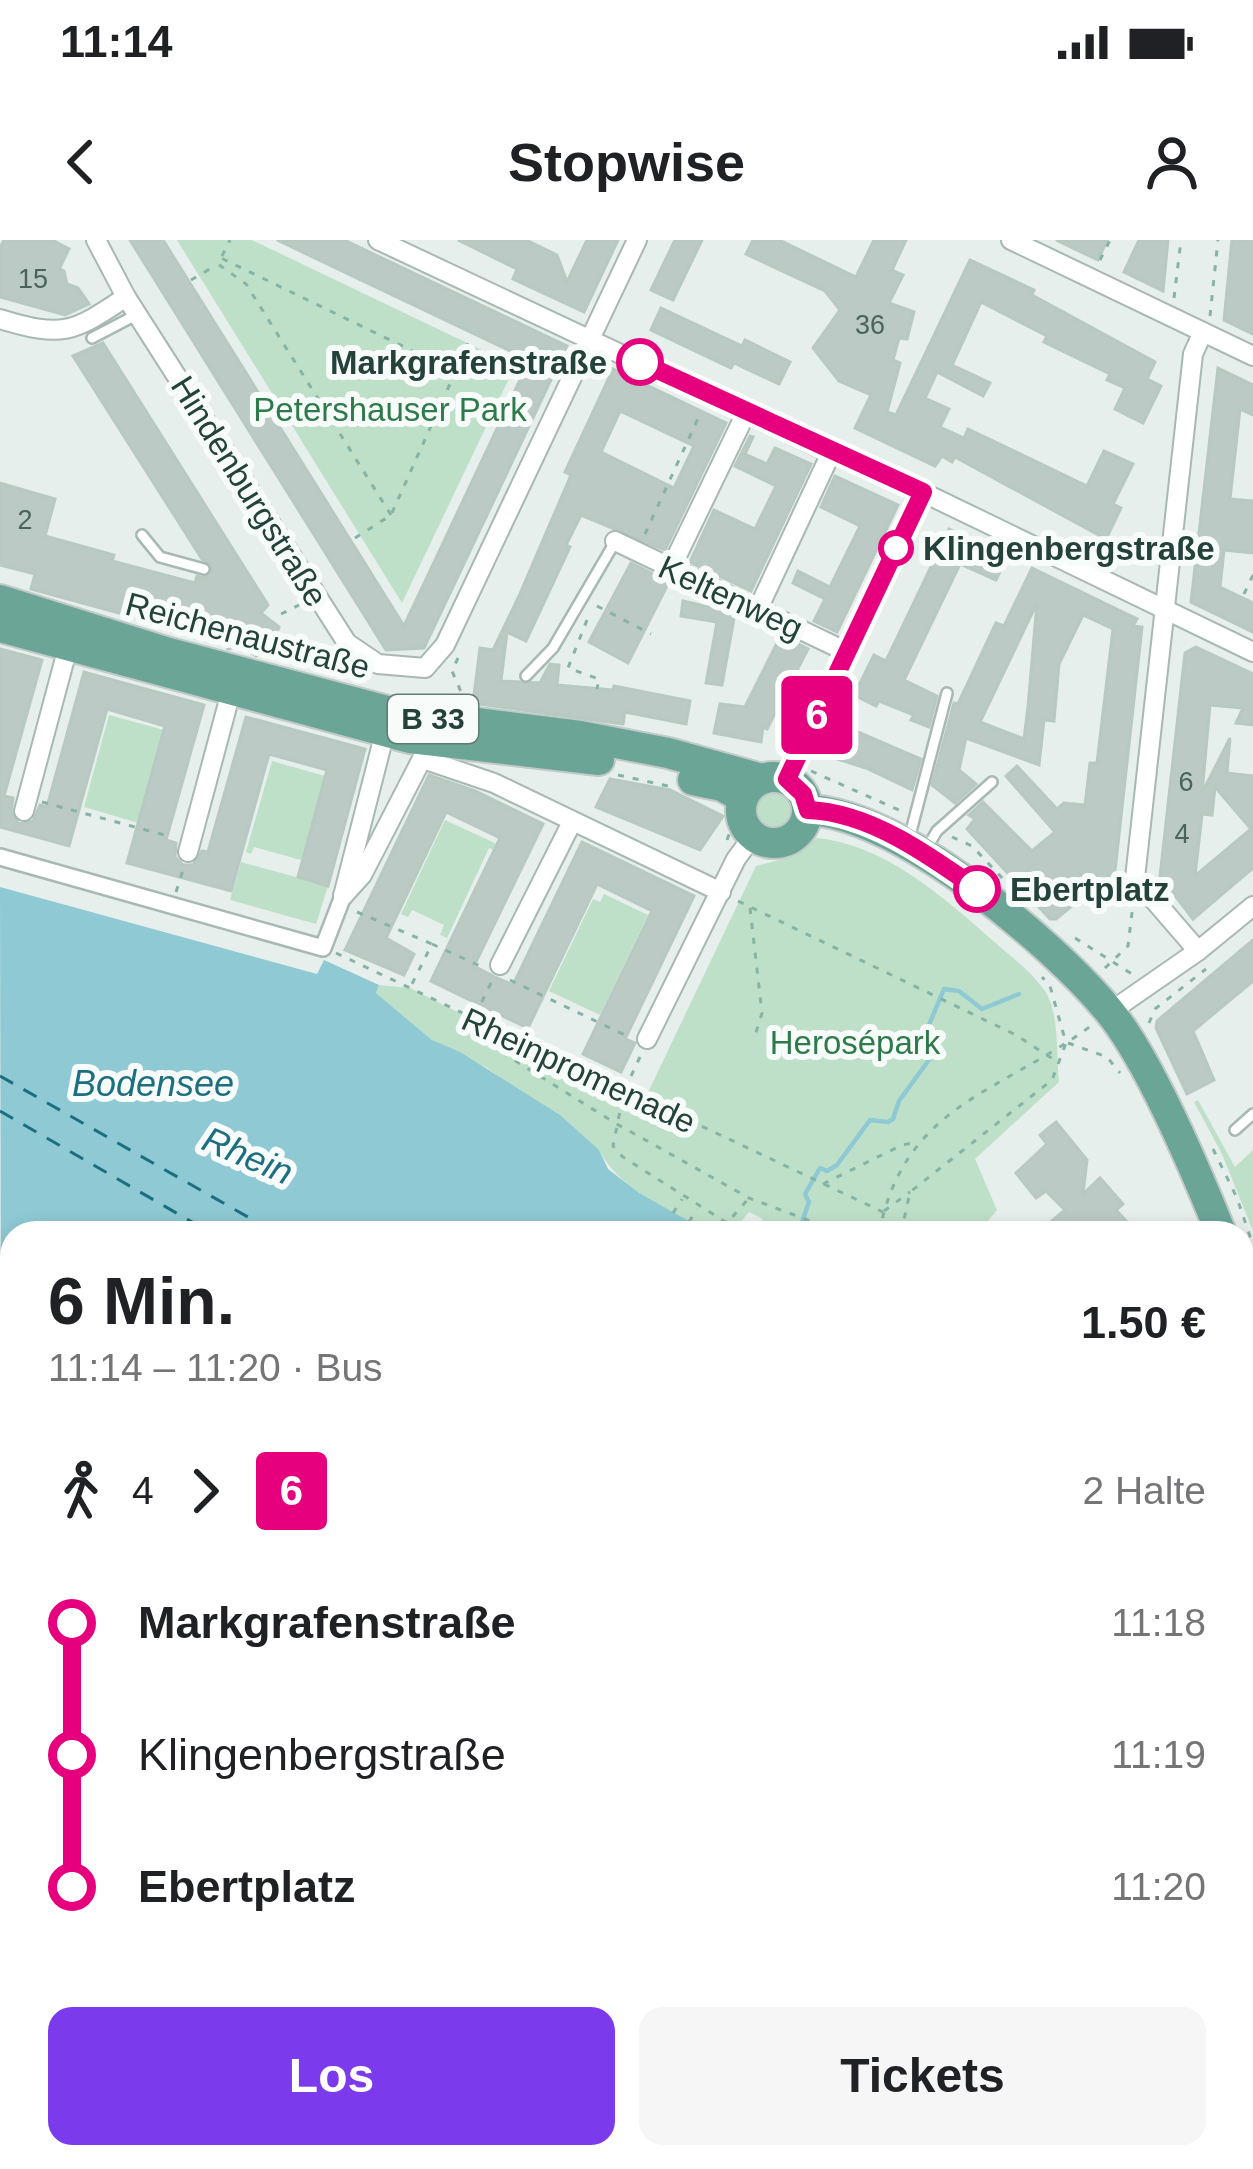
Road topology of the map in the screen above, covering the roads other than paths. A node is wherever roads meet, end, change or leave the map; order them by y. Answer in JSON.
{"nodes":[{"id":1,"x":96,"y":240,"type":"edge"},
{"id":2,"x":378,"y":240,"type":"edge"},
{"id":3,"x":637,"y":240,"type":"edge"},
{"id":4,"x":1011,"y":240,"type":"edge"},
{"id":5,"x":132,"y":306,"type":"junction"},
{"id":6,"x":0,"y":319,"type":"edge"},
{"id":7,"x":1204,"y":332,"type":"junction"},
{"id":8,"x":92,"y":338,"type":"dead end"},
{"id":9,"x":589,"y":340,"type":"junction"},
{"id":10,"x":1253,"y":356,"type":"edge"},
{"id":11,"x":746,"y":412,"type":"junction"},
{"id":12,"x":831,"y":453,"type":"junction"},
{"id":13,"x":923,"y":492,"type":"junction"},
{"id":14,"x":142,"y":535,"type":"dead end"},
{"id":15,"x":615,"y":542,"type":"joint"},
{"id":16,"x":671,"y":568,"type":"junction"},
{"id":17,"x":204,"y":569,"type":"dead end"},
{"id":18,"x":0,"y":600,"type":"edge"},
{"id":19,"x":758,"y":609,"type":"junction"},
{"id":20,"x":1166,"y":609,"type":"junction"},
{"id":21,"x":0,"y":626,"type":"edge"},
{"id":22,"x":68,"y":647,"type":"junction"},
{"id":23,"x":847,"y":652,"type":"junction"},
{"id":24,"x":1253,"y":652,"type":"edge"},
{"id":25,"x":526,"y":676,"type":"dead end"},
{"id":26,"x":231,"y":692,"type":"junction"},
{"id":27,"x":947,"y":693,"type":"dead end"},
{"id":28,"x":385,"y":732,"type":"junction"},
{"id":29,"x":427,"y":750,"type":"junction"},
{"id":30,"x":992,"y":782,"type":"dead end"},
{"id":31,"x":756,"y":792,"type":"junction"},
{"id":32,"x":370,"y":793,"type":"junction"},
{"id":33,"x":401,"y":801,"type":"junction"},
{"id":34,"x":26,"y":804,"type":"road end"},
{"id":35,"x":572,"y":822,"type":"junction"},
{"id":36,"x":814,"y":822,"type":"junction"},
{"id":37,"x":747,"y":842,"type":"junction"},
{"id":38,"x":643,"y":848,"type":"dead end"},
{"id":39,"x":916,"y":849,"type":"junction"},
{"id":40,"x":188,"y":852,"type":"road end"},
{"id":41,"x":0,"y":857,"type":"edge"},
{"id":42,"x":700,"y":882,"type":"junction"},
{"id":43,"x":721,"y":892,"type":"junction"},
{"id":44,"x":341,"y":901,"type":"junction"},
{"id":45,"x":1253,"y":906,"type":"edge"},
{"id":46,"x":1198,"y":951,"type":"junction"},
{"id":47,"x":498,"y":969,"type":"road end"},
{"id":48,"x":1110,"y":1012,"type":"junction"},
{"id":49,"x":647,"y":1039,"type":"road end"},
{"id":50,"x":1253,"y":1114,"type":"edge"},
{"id":51,"x":1235,"y":1130,"type":"dead end"},
{"id":52,"x":1215,"y":1221,"type":"edge"}],
"edges":[{"from":1,"to":5,"type":"street","name":"Hindenburgstraße"},
{"from":2,"to":9,"type":"street"},
{"from":3,"to":9,"type":"street"},
{"from":4,"to":7,"type":"street"},
{"from":5,"to":6,"type":"street"},
{"from":5,"to":8,"type":"lane"},
{"from":5,"to":9,"type":"street","name":"Hindenburgstraße"},
{"from":7,"to":10,"type":"street"},
{"from":7,"to":20,"type":"street"},
{"from":9,"to":11,"type":"street"},
{"from":11,"to":12,"type":"street"},
{"from":11,"to":16,"type":"street"},
{"from":12,"to":13,"type":"street"},
{"from":12,"to":19,"type":"street"},
{"from":13,"to":20,"type":"street"},
{"from":13,"to":23,"type":"street"},
{"from":14,"to":17,"type":"lane"},
{"from":15,"to":16,"type":"street","name":"Keltenweg"},
{"from":15,"to":25,"type":"lane"},
{"from":16,"to":19,"type":"street","name":"Keltenweg"},
{"from":18,"to":31,"type":"main road","name":"Reichenaustraße","number":"B 33"},
{"from":19,"to":23,"type":"street","name":"Keltenweg"},
{"from":20,"to":24,"type":"street"},
{"from":20,"to":46,"type":"street"},
{"from":21,"to":22,"type":"main road","name":"Reichenaustraße","number":"B 33"},
{"from":22,"to":26,"type":"main road","name":"Reichenaustraße","number":"B 33"},
{"from":22,"to":34,"type":"street"},
{"from":23,"to":31,"type":"street"},
{"from":26,"to":28,"type":"main road","name":"Reichenaustraße","number":"B 33"},
{"from":26,"to":40,"type":"street"},
{"from":27,"to":39,"type":"lane"},
{"from":28,"to":29,"type":"main road","name":"Reichenaustraße","number":"B 33"},
{"from":28,"to":32,"type":"street"},
{"from":29,"to":31,"type":"main road","name":"Reichenaustraße","number":"B 33"},
{"from":29,"to":33,"type":"street"},
{"from":29,"to":35,"type":"street"},
{"from":30,"to":39,"type":"lane"},
{"from":31,"to":36,"type":"main road"},
{"from":31,"to":37,"type":"main road"},
{"from":32,"to":33,"type":"street"},
{"from":32,"to":44,"type":"street"},
{"from":33,"to":44,"type":"street"},
{"from":35,"to":42,"type":"street"},
{"from":35,"to":47,"type":"street"},
{"from":36,"to":37,"type":"main road"},
{"from":36,"to":39,"type":"main road"},
{"from":37,"to":43,"type":"street"},
{"from":38,"to":42,"type":"lane"},
{"from":39,"to":48,"type":"main road"},
{"from":41,"to":44,"type":"street"},
{"from":42,"to":43,"type":"street"},
{"from":43,"to":49,"type":"street"},
{"from":45,"to":46,"type":"street"},
{"from":46,"to":48,"type":"street"},
{"from":48,"to":52,"type":"main road"},
{"from":50,"to":51,"type":"lane"}]}
